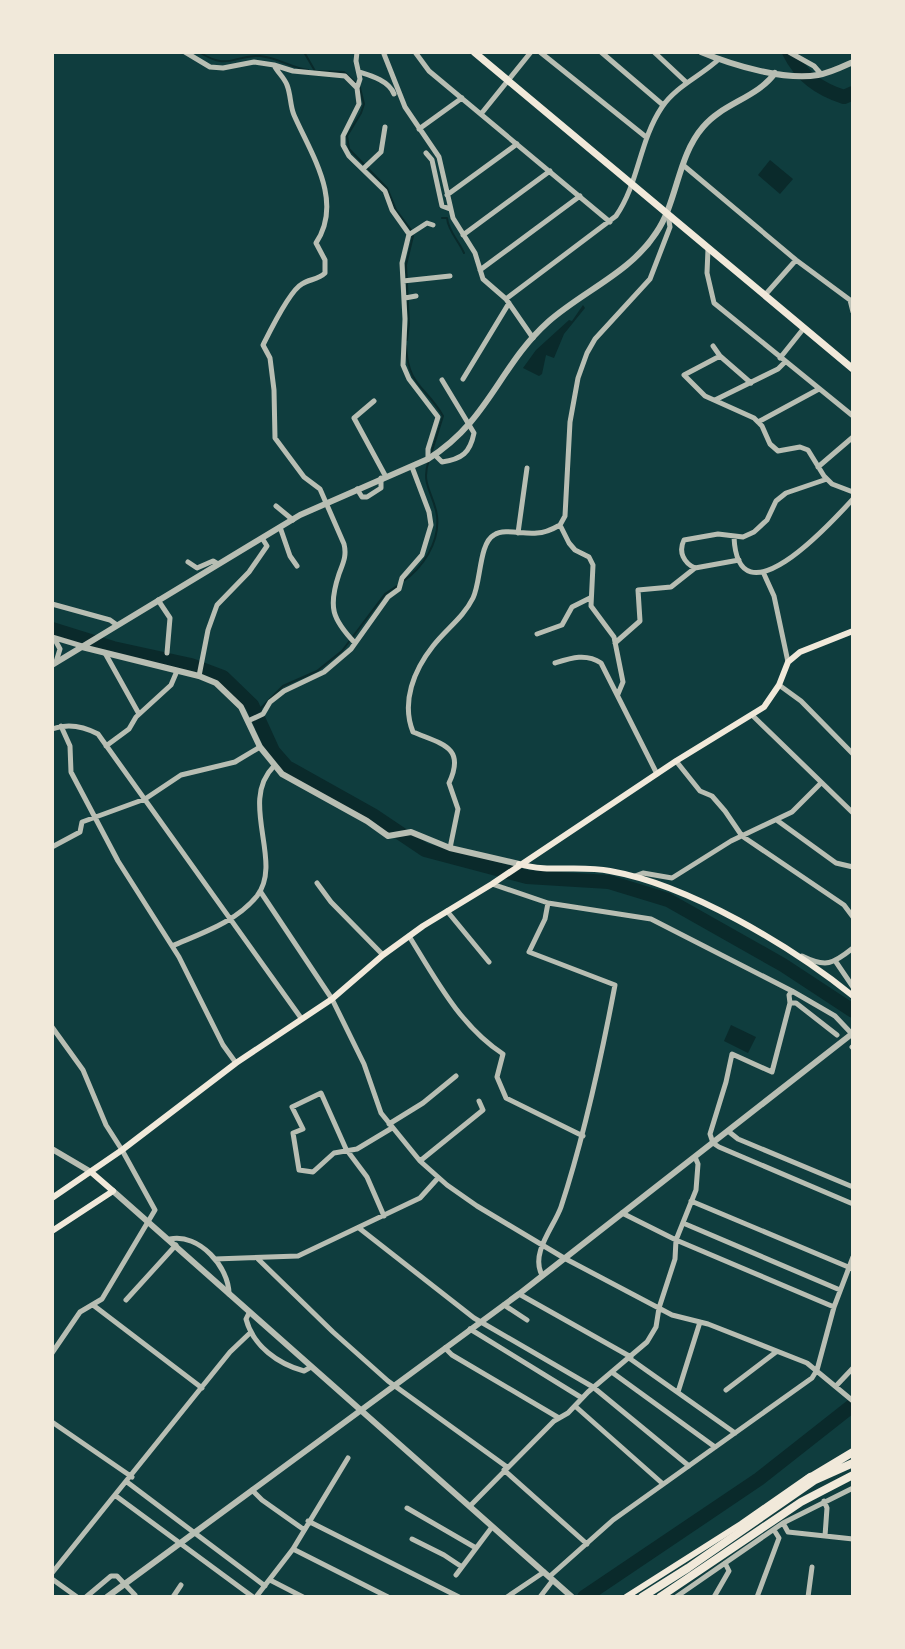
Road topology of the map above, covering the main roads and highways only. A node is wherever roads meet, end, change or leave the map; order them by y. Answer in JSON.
{"nodes":[{"id":1,"x":474,"y":52,"type":"edge"},
{"id":2,"x":853,"y":369,"type":"edge"},
{"id":3,"x":853,"y":631,"type":"edge"},
{"id":4,"x":519,"y":864,"type":"junction"},
{"id":5,"x":853,"y":996,"type":"edge"},
{"id":6,"x":91,"y":1172,"type":"junction"},
{"id":7,"x":52,"y":1198,"type":"edge"},
{"id":8,"x":52,"y":1231,"type":"edge"},
{"id":9,"x":853,"y":1454,"type":"edge"},
{"id":10,"x":853,"y":1463,"type":"edge"},
{"id":11,"x":853,"y":1478,"type":"edge"},
{"id":12,"x":774,"y":1508,"type":"junction"},
{"id":13,"x":715,"y":1550,"type":"junction"},
{"id":14,"x":626,"y":1597,"type":"edge"},
{"id":15,"x":634,"y":1597,"type":"edge"},
{"id":16,"x":642,"y":1597,"type":"edge"},
{"id":17,"x":660,"y":1597,"type":"edge"}],
"edges":[{"from":1,"to":2,"type":"main road"},
{"from":3,"to":4,"type":"main road"},
{"from":4,"to":5,"type":"main road"},
{"from":4,"to":6,"type":"main road"},
{"from":6,"to":7,"type":"main road"},
{"from":6,"to":8,"type":"main road"},
{"from":9,"to":12,"type":"highway"},
{"from":9,"to":14,"type":"main road"},
{"from":10,"to":12,"type":"highway"},
{"from":11,"to":17,"type":"highway"},
{"from":12,"to":13,"type":"highway"},
{"from":13,"to":15,"type":"highway"},
{"from":13,"to":16,"type":"highway"}]}
